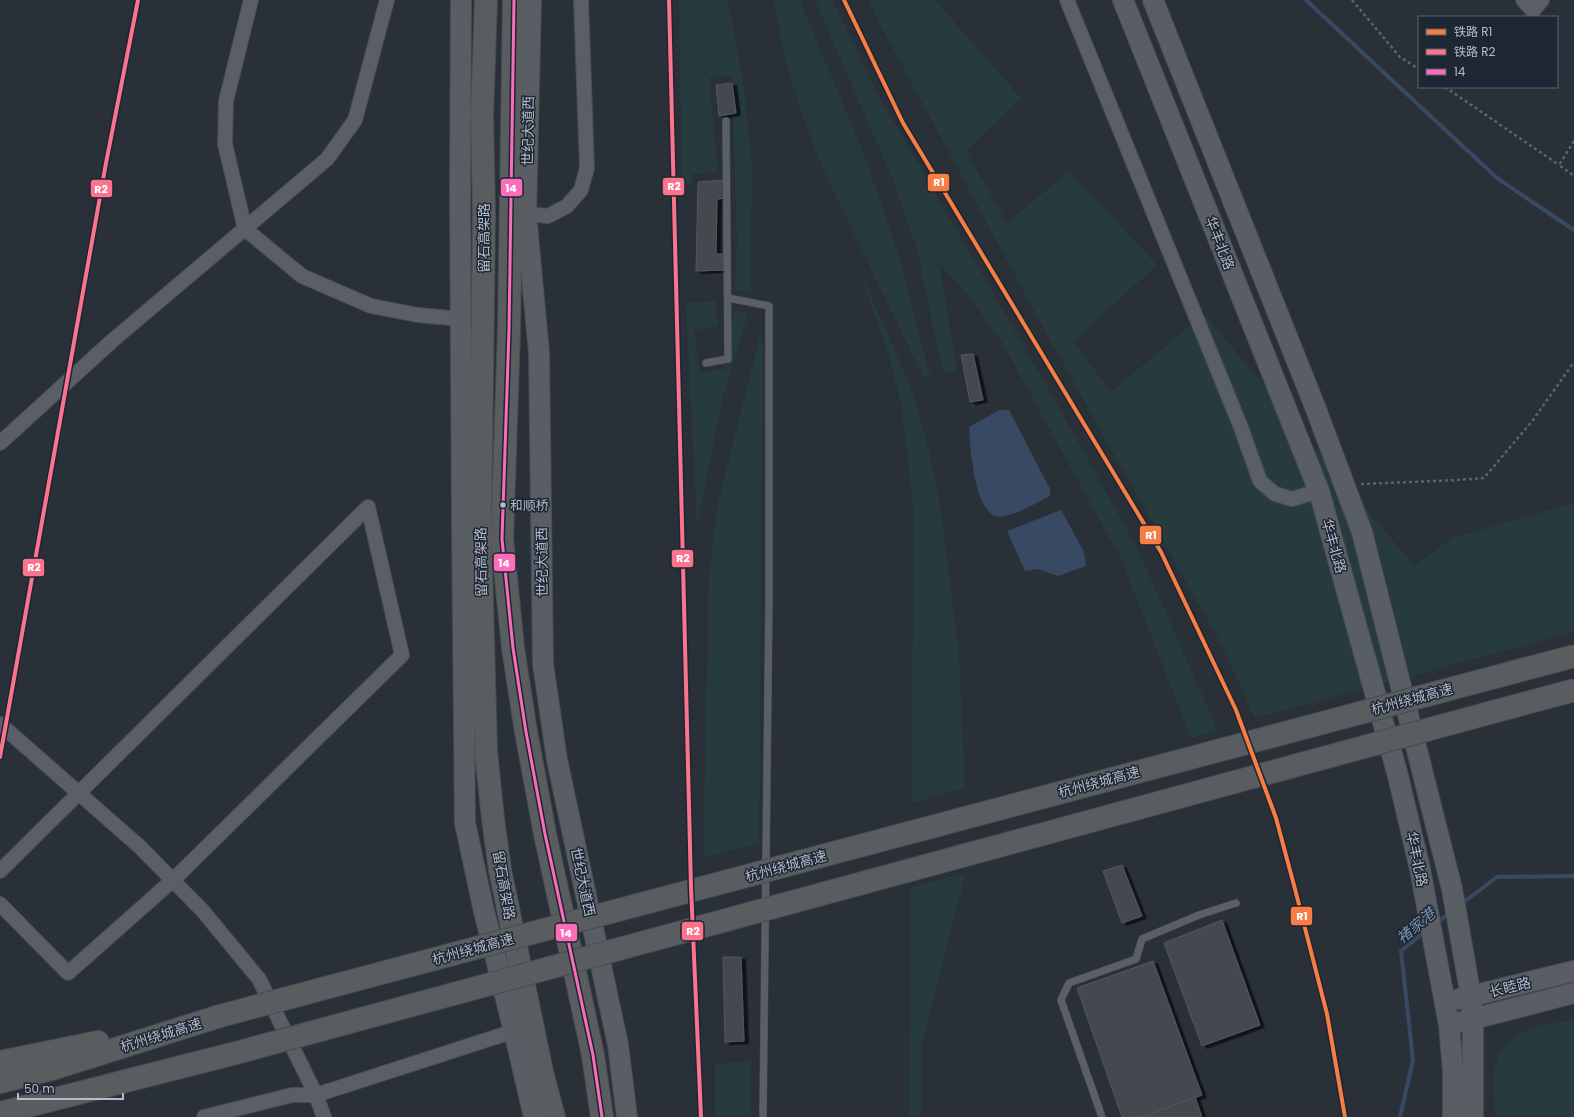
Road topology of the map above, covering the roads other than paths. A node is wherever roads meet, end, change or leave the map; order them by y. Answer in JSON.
{"nodes":[{"id":1,"x":251,"y":0,"type":"edge"},
{"id":2,"x":387,"y":0,"type":"edge"},
{"id":3,"x":461,"y":0,"type":"edge"},
{"id":4,"x":486,"y":0,"type":"edge"},
{"id":5,"x":514,"y":0,"type":"edge"},
{"id":6,"x":531,"y":0,"type":"edge"},
{"id":7,"x":581,"y":0,"type":"edge"},
{"id":8,"x":1067,"y":0,"type":"edge"},
{"id":9,"x":1123,"y":0,"type":"edge"},
{"id":10,"x":1153,"y":0,"type":"edge"},
{"id":11,"x":1523,"y":0,"type":"edge"},
{"id":12,"x":1542,"y":0,"type":"edge"},
{"id":13,"x":1531,"y":14,"type":"edge"},
{"id":14,"x":726,"y":121,"type":"dead end"},
{"id":15,"x":526,"y":214,"type":"junction"},
{"id":16,"x":245,"y":229,"type":"junction"},
{"id":17,"x":728,"y":298,"type":"junction"},
{"id":18,"x":461,"y":319,"type":"junction"},
{"id":19,"x":706,"y":363,"type":"dead end"},
{"id":20,"x":0,"y":443,"type":"edge"},
{"id":21,"x":1319,"y":491,"type":"junction"},
{"id":22,"x":513,"y":648,"type":"junction"},
{"id":23,"x":1574,"y":656,"type":"edge"},
{"id":24,"x":1574,"y":690,"type":"edge"},
{"id":25,"x":0,"y":724,"type":"edge"},
{"id":26,"x":78,"y":793,"type":"junction"},
{"id":27,"x":0,"y":871,"type":"edge"},
{"id":28,"x":173,"y":880,"type":"junction"},
{"id":29,"x":1236,"y":903,"type":"dead end"},
{"id":30,"x":0,"y":904,"type":"edge"},
{"id":31,"x":1574,"y":971,"type":"edge"},
{"id":32,"x":1574,"y":993,"type":"edge"},
{"id":33,"x":1471,"y":997,"type":"junction"},
{"id":34,"x":1445,"y":1003,"type":"junction"},
{"id":35,"x":220,"y":1016,"type":"junction"},
{"id":36,"x":1473,"y":1019,"type":"junction"},
{"id":37,"x":1449,"y":1025,"type":"junction"},
{"id":38,"x":514,"y":1031,"type":"junction"},
{"id":39,"x":232,"y":1054,"type":"junction"},
{"id":40,"x":0,"y":1062,"type":"edge"},
{"id":41,"x":0,"y":1082,"type":"edge"},
{"id":42,"x":316,"y":1095,"type":"junction"},
{"id":43,"x":0,"y":1113,"type":"edge"},
{"id":44,"x":38,"y":1117,"type":"edge"},
{"id":45,"x":204,"y":1117,"type":"edge"},
{"id":46,"x":324,"y":1117,"type":"edge"},
{"id":47,"x":534,"y":1117,"type":"edge"},
{"id":48,"x":554,"y":1117,"type":"edge"},
{"id":49,"x":602,"y":1117,"type":"edge"},
{"id":50,"x":627,"y":1117,"type":"edge"},
{"id":51,"x":763,"y":1117,"type":"edge"},
{"id":52,"x":1102,"y":1117,"type":"edge"},
{"id":53,"x":1453,"y":1117,"type":"edge"},
{"id":54,"x":1473,"y":1117,"type":"edge"}],
"edges":[{"from":1,"to":16,"type":"street"},
{"from":2,"to":16,"type":"street"},
{"from":3,"to":18,"type":"main road"},
{"from":4,"to":48,"type":"highway","name":"留石高架路"},
{"from":5,"to":22,"type":"highway","name":"留石高架路"},
{"from":6,"to":15,"type":"main road","name":"世纪大道西"},
{"from":7,"to":15,"type":"street"},
{"from":8,"to":21,"type":"street"},
{"from":9,"to":21,"type":"main road","name":"华丰北路"},
{"from":10,"to":33,"type":"main road","name":"华丰北路"},
{"from":11,"to":13,"type":"street"},
{"from":12,"to":13,"type":"street"},
{"from":14,"to":17,"type":"lane"},
{"from":15,"to":22,"type":"highway"},
{"from":15,"to":50,"type":"main road","name":"世纪大道西"},
{"from":16,"to":18,"type":"street"},
{"from":16,"to":20,"type":"street"},
{"from":17,"to":19,"type":"lane"},
{"from":17,"to":51,"type":"lane"},
{"from":18,"to":38,"type":"main road"},
{"from":21,"to":34,"type":"main road","name":"华丰北路"},
{"from":22,"to":49,"type":"highway","name":"留石高架路"},
{"from":23,"to":35,"type":"highway","name":"杭州绕城高速","bridge":true},
{"from":24,"to":39,"type":"highway","bridge":true},
{"from":25,"to":26,"type":"street"},
{"from":26,"to":27,"type":"street"},
{"from":26,"to":28,"type":"street"},
{"from":26,"to":28,"type":"street"},
{"from":28,"to":30,"type":"street"},
{"from":28,"to":42,"type":"street"},
{"from":29,"to":52,"type":"lane"},
{"from":31,"to":33,"type":"main road","name":"长睦路"},
{"from":32,"to":36,"type":"main road","name":"长睦路"},
{"from":33,"to":34,"type":"main road","name":"长睦路"},
{"from":33,"to":36,"type":"main road","name":"华丰北路"},
{"from":34,"to":37,"type":"main road","name":"华丰北路"},
{"from":35,"to":40,"type":"highway"},
{"from":35,"to":41,"type":"highway","name":"杭州绕城高速"},
{"from":36,"to":37,"type":"main road","name":"长睦路"},
{"from":36,"to":54,"type":"main road","name":"华丰北路"},
{"from":37,"to":53,"type":"main road","name":"华丰北路"},
{"from":38,"to":42,"type":"street"},
{"from":38,"to":47,"type":"main road"},
{"from":39,"to":43,"type":"highway"},
{"from":39,"to":44,"type":"highway"},
{"from":42,"to":45,"type":"street"},
{"from":42,"to":46,"type":"street"}]}
